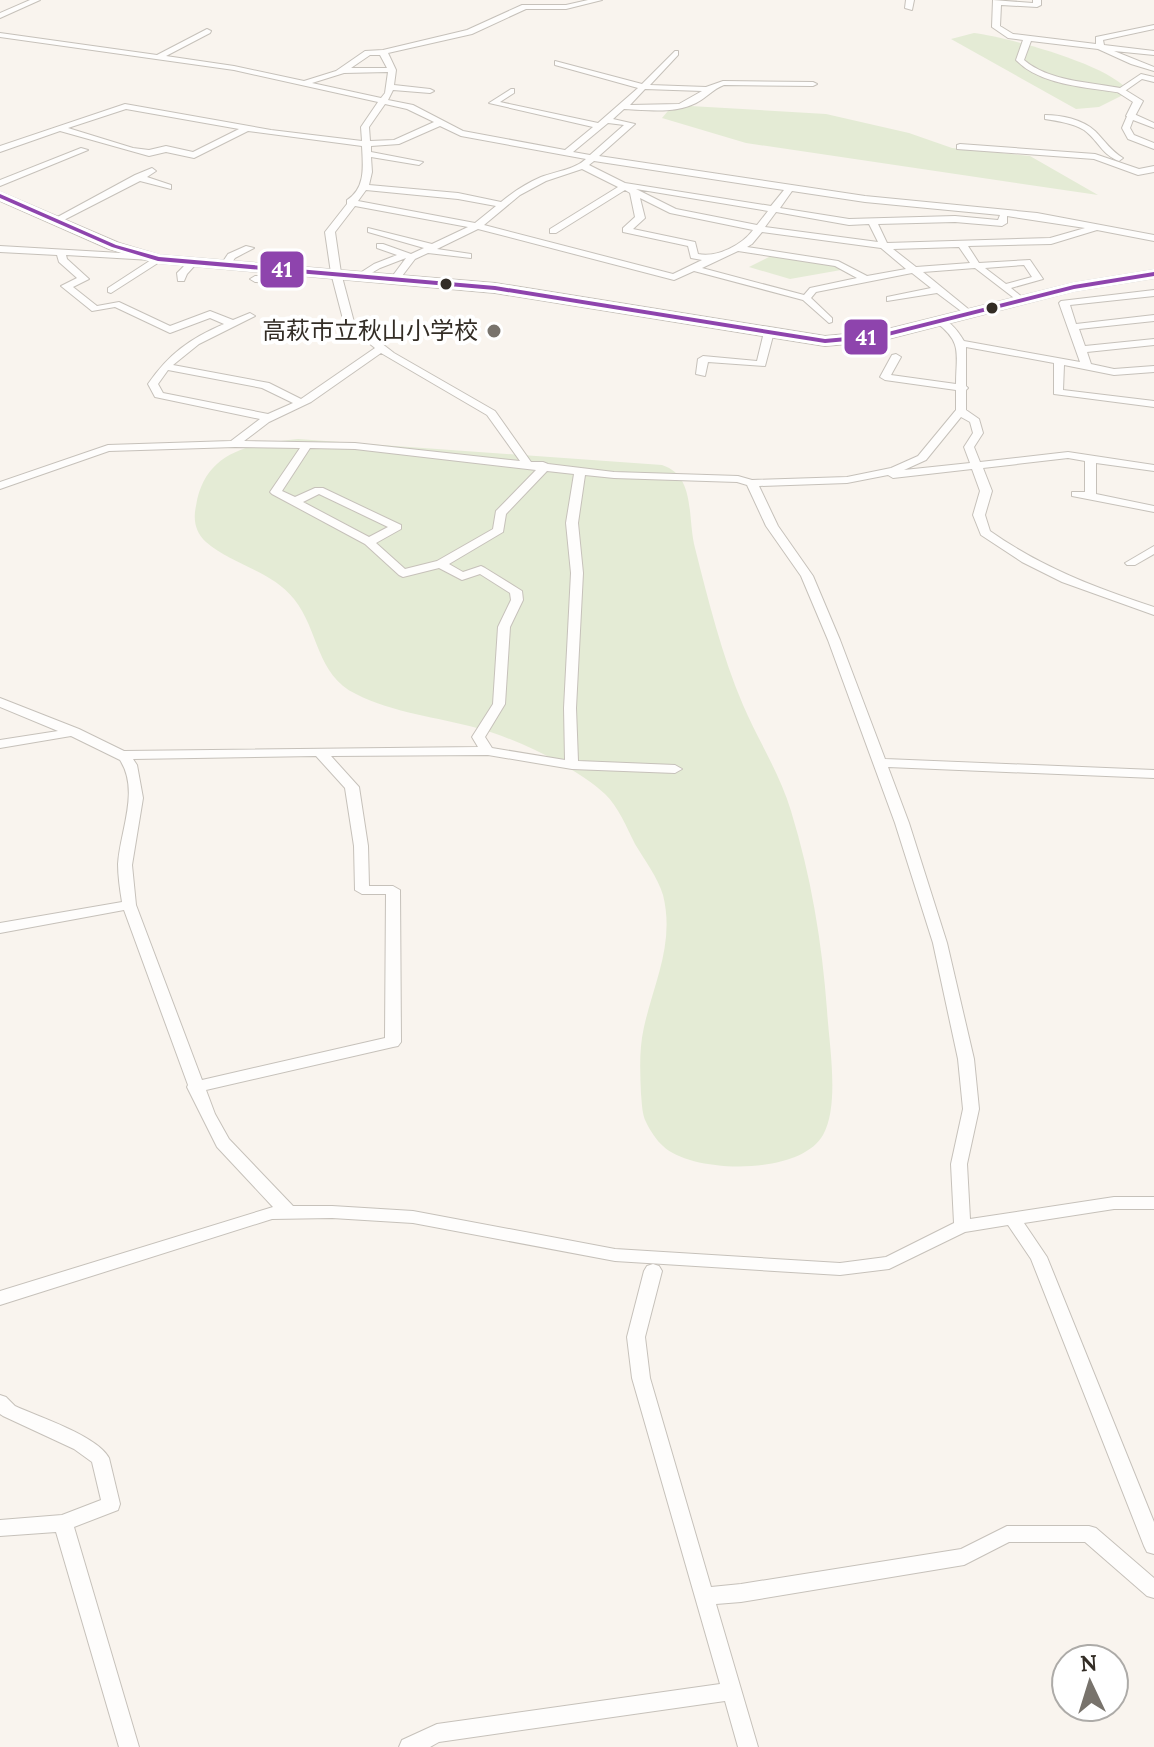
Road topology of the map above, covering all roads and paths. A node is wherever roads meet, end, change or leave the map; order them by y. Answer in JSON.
{"nodes":[{"id":1,"x":36,"y":0,"type":"edge"},
{"id":2,"x":598,"y":0,"type":"edge"},
{"id":3,"x":1037,"y":0,"type":"edge"},
{"id":4,"x":997,"y":2,"type":"edge"},
{"id":5,"x":0,"y":16,"type":"edge"},
{"id":6,"x":1154,"y":27,"type":"edge"},
{"id":7,"x":207,"y":31,"type":"dead end"},
{"id":8,"x":0,"y":35,"type":"edge"},
{"id":9,"x":1027,"y":40,"type":"junction"},
{"id":10,"x":1101,"y":48,"type":"junction"},
{"id":11,"x":383,"y":52,"type":"junction"},
{"id":12,"x":675,"y":53,"type":"dead end"},
{"id":13,"x":1154,"y":53,"type":"edge"},
{"id":14,"x":156,"y":58,"type":"junction"},
{"id":15,"x":558,"y":63,"type":"dead end"},
{"id":16,"x":1152,"y":69,"type":"edge"},
{"id":17,"x":392,"y":70,"type":"junction"},
{"id":18,"x":341,"y":71,"type":"junction"},
{"id":19,"x":1141,"y":76,"type":"junction"},
{"id":20,"x":1154,"y":80,"type":"edge"},
{"id":21,"x":301,"y":84,"type":"junction"},
{"id":22,"x":813,"y":84,"type":"dead end"},
{"id":23,"x":389,"y":87,"type":"junction"},
{"id":24,"x":645,"y":87,"type":"junction"},
{"id":25,"x":711,"y":88,"type":"junction"},
{"id":26,"x":430,"y":91,"type":"dead end"},
{"id":27,"x":511,"y":91,"type":"dead end"},
{"id":28,"x":1122,"y":91,"type":"junction"},
{"id":29,"x":384,"y":101,"type":"junction"},
{"id":30,"x":622,"y":107,"type":"junction"},
{"id":31,"x":1131,"y":116,"type":"junction"},
{"id":32,"x":1048,"y":117,"type":"dead end"},
{"id":33,"x":439,"y":123,"type":"junction"},
{"id":34,"x":603,"y":123,"type":"junction"},
{"id":35,"x":1154,"y":126,"type":"edge"},
{"id":36,"x":248,"y":128,"type":"junction"},
{"id":37,"x":64,"y":130,"type":"junction"},
{"id":38,"x":1154,"y":146,"type":"edge"},
{"id":39,"x":960,"y":147,"type":"dead end"},
{"id":40,"x":0,"y":149,"type":"edge"},
{"id":41,"x":368,"y":149,"type":"junction"},
{"id":42,"x":84,"y":150,"type":"dead end"},
{"id":43,"x":567,"y":153,"type":"junction"},
{"id":44,"x":592,"y":158,"type":"junction"},
{"id":45,"x":419,"y":162,"type":"dead end"},
{"id":46,"x":583,"y":166,"type":"junction"},
{"id":47,"x":1154,"y":169,"type":"edge"},
{"id":48,"x":152,"y":171,"type":"dead end"},
{"id":49,"x":138,"y":177,"type":"junction"},
{"id":50,"x":0,"y":183,"type":"edge"},
{"id":51,"x":168,"y":187,"type":"dead end"},
{"id":52,"x":364,"y":187,"type":"junction"},
{"id":53,"x":625,"y":188,"type":"junction"},
{"id":54,"x":790,"y":188,"type":"junction"},
{"id":55,"x":0,"y":196,"type":"edge"},
{"id":56,"x":350,"y":202,"type":"junction"},
{"id":57,"x":504,"y":205,"type":"junction"},
{"id":58,"x":775,"y":209,"type":"junction"},
{"id":59,"x":1003,"y":218,"type":"junction"},
{"id":60,"x":57,"y":220,"type":"junction"},
{"id":61,"x":873,"y":222,"type":"junction"},
{"id":62,"x":477,"y":226,"type":"junction"},
{"id":63,"x":1098,"y":227,"type":"junction"},
{"id":64,"x":762,"y":229,"type":"junction"},
{"id":65,"x":371,"y":230,"type":"dead end"},
{"id":66,"x":553,"y":231,"type":"dead end"},
{"id":67,"x":1154,"y":238,"type":"edge"},
{"id":68,"x":1006,"y":242,"type":"junction"},
{"id":69,"x":961,"y":243,"type":"junction"},
{"id":70,"x":380,"y":246,"type":"dead end"},
{"id":71,"x":884,"y":246,"type":"junction"},
{"id":72,"x":249,"y":248,"type":"dead end"},
{"id":73,"x":429,"y":248,"type":"junction"},
{"id":74,"x":737,"y":248,"type":"junction"},
{"id":75,"x":0,"y":249,"type":"edge"},
{"id":76,"x":61,"y":251,"type":"junction"},
{"id":77,"x":408,"y":256,"type":"junction"},
{"id":78,"x":468,"y":256,"type":"dead end"},
{"id":79,"x":155,"y":258,"type":"junction"},
{"id":80,"x":713,"y":260,"type":"junction"},
{"id":81,"x":192,"y":263,"type":"junction"},
{"id":82,"x":976,"y":265,"type":"junction"},
{"id":83,"x":225,"y":266,"type":"junction"},
{"id":84,"x":696,"y":269,"type":"junction"},
{"id":85,"x":913,"y":270,"type":"junction"},
{"id":86,"x":300,"y":271,"type":"junction"},
{"id":87,"x":336,"y":273,"type":"junction"},
{"id":88,"x":1154,"y":274,"type":"edge"},
{"id":89,"x":363,"y":275,"type":"junction"},
{"id":90,"x":396,"y":278,"type":"junction"},
{"id":91,"x":181,"y":279,"type":"dead end"},
{"id":92,"x":255,"y":279,"type":"dead end"},
{"id":93,"x":865,"y":279,"type":"junction"},
{"id":94,"x":1004,"y":287,"type":"junction"},
{"id":95,"x":111,"y":290,"type":"dead end"},
{"id":96,"x":937,"y":290,"type":"junction"},
{"id":97,"x":1154,"y":293,"type":"edge"},
{"id":98,"x":806,"y":298,"type":"junction"},
{"id":99,"x":890,"y":299,"type":"dead end"},
{"id":100,"x":1022,"y":301,"type":"junction"},
{"id":101,"x":969,"y":314,"type":"junction"},
{"id":102,"x":250,"y":316,"type":"dead end"},
{"id":103,"x":1154,"y":318,"type":"edge"},
{"id":104,"x":829,"y":320,"type":"dead end"},
{"id":105,"x":940,"y":321,"type":"junction"},
{"id":106,"x":233,"y":324,"type":"junction"},
{"id":107,"x":1072,"y":327,"type":"junction"},
{"id":108,"x":769,"y":332,"type":"junction"},
{"id":109,"x":1154,"y":342,"type":"edge"},
{"id":110,"x":961,"y":343,"type":"junction"},
{"id":111,"x":381,"y":349,"type":"junction"},
{"id":112,"x":1080,"y":350,"type":"junction"},
{"id":113,"x":896,"y":357,"type":"dead end"},
{"id":114,"x":1059,"y":362,"type":"junction"},
{"id":115,"x":164,"y":366,"type":"junction"},
{"id":116,"x":1087,"y":366,"type":"junction"},
{"id":117,"x":1154,"y":369,"type":"edge"},
{"id":118,"x":714,"y":374,"type":"dead end"},
{"id":119,"x":963,"y":388,"type":"junction"},
{"id":120,"x":301,"y":403,"type":"junction"},
{"id":121,"x":1154,"y":404,"type":"edge"},
{"id":122,"x":960,"y":411,"type":"junction"},
{"id":123,"x":270,"y":418,"type":"junction"},
{"id":124,"x":235,"y":444,"type":"junction"},
{"id":125,"x":306,"y":447,"type":"junction"},
{"id":126,"x":1091,"y":458,"type":"junction"},
{"id":127,"x":527,"y":464,"type":"junction"},
{"id":128,"x":975,"y":464,"type":"junction"},
{"id":129,"x":543,"y":465,"type":"junction"},
{"id":130,"x":1154,"y":468,"type":"edge"},
{"id":131,"x":580,"y":471,"type":"junction"},
{"id":132,"x":876,"y":475,"type":"junction"},
{"id":133,"x":752,"y":483,"type":"junction"},
{"id":134,"x":0,"y":486,"type":"edge"},
{"id":135,"x":1076,"y":494,"type":"dead end"},
{"id":136,"x":1090,"y":497,"type":"junction"},
{"id":137,"x":294,"y":502,"type":"junction"},
{"id":138,"x":1154,"y":509,"type":"edge"},
{"id":139,"x":369,"y":542,"type":"junction"},
{"id":140,"x":1154,"y":549,"type":"edge"},
{"id":141,"x":1131,"y":563,"type":"dead end"},
{"id":142,"x":441,"y":564,"type":"junction"},
{"id":143,"x":1154,"y":611,"type":"edge"},
{"id":144,"x":0,"y":702,"type":"edge"},
{"id":145,"x":75,"y":732,"type":"junction"},
{"id":146,"x":0,"y":744,"type":"edge"},
{"id":147,"x":319,"y":751,"type":"junction"},
{"id":148,"x":488,"y":751,"type":"junction"},
{"id":149,"x":121,"y":755,"type":"junction"},
{"id":150,"x":880,"y":763,"type":"junction"},
{"id":151,"x":572,"y":765,"type":"junction"},
{"id":152,"x":675,"y":769,"type":"dead end"},
{"id":153,"x":1154,"y":774,"type":"edge"},
{"id":154,"x":129,"y":905,"type":"junction"},
{"id":155,"x":0,"y":928,"type":"edge"},
{"id":156,"x":195,"y":1087,"type":"junction"},
{"id":157,"x":1154,"y":1203,"type":"edge"},
{"id":158,"x":288,"y":1212,"type":"junction"},
{"id":159,"x":1013,"y":1219,"type":"junction"},
{"id":160,"x":962,"y":1226,"type":"junction"},
{"id":161,"x":653,"y":1271,"type":"dead end"},
{"id":162,"x":0,"y":1298,"type":"edge"},
{"id":163,"x":0,"y":1402,"type":"edge"},
{"id":164,"x":63,"y":1523,"type":"junction"},
{"id":165,"x":0,"y":1528,"type":"edge"},
{"id":166,"x":1154,"y":1546,"type":"edge"},
{"id":167,"x":1154,"y":1590,"type":"edge"},
{"id":168,"x":704,"y":1596,"type":"junction"},
{"id":169,"x":732,"y":1691,"type":"junction"},
{"id":170,"x":129,"y":1747,"type":"edge"},
{"id":171,"x":409,"y":1747,"type":"edge"},
{"id":172,"x":748,"y":1747,"type":"edge"}],
"edges":[{"from":1,"to":5,"type":"street"},
{"from":2,"to":11,"type":"street"},
{"from":3,"to":4,"type":"street"},
{"from":4,"to":9,"type":"street"},
{"from":6,"to":10,"type":"street"},
{"from":7,"to":14,"type":"street"},
{"from":8,"to":14,"type":"street"},
{"from":9,"to":10,"type":"street"},
{"from":9,"to":28,"type":"street"},
{"from":10,"to":13,"type":"street"},
{"from":10,"to":16,"type":"street"},
{"from":11,"to":17,"type":"street"},
{"from":11,"to":18,"type":"street"},
{"from":12,"to":24,"type":"street"},
{"from":14,"to":21,"type":"street"},
{"from":15,"to":24,"type":"street"},
{"from":16,"to":19,"type":"street"},
{"from":17,"to":18,"type":"street"},
{"from":17,"to":23,"type":"street"},
{"from":18,"to":21,"type":"street"},
{"from":19,"to":20,"type":"street"},
{"from":19,"to":28,"type":"street"},
{"from":21,"to":29,"type":"street"},
{"from":22,"to":25,"type":"street"},
{"from":23,"to":26,"type":"street"},
{"from":23,"to":29,"type":"street"},
{"from":24,"to":25,"type":"street"},
{"from":24,"to":30,"type":"street"},
{"from":25,"to":30,"type":"street"},
{"from":27,"to":34,"type":"street"},
{"from":28,"to":31,"type":"street"},
{"from":29,"to":33,"type":"street"},
{"from":29,"to":41,"type":"street"},
{"from":30,"to":34,"type":"street"},
{"from":31,"to":35,"type":"street"},
{"from":31,"to":38,"type":"street"},
{"from":32,"to":47,"type":"street"},
{"from":33,"to":41,"type":"street"},
{"from":33,"to":43,"type":"street"},
{"from":34,"to":43,"type":"street"},
{"from":34,"to":44,"type":"street"},
{"from":36,"to":37,"type":"street"},
{"from":36,"to":37,"type":"street"},
{"from":36,"to":41,"type":"street"},
{"from":37,"to":40,"type":"street"},
{"from":39,"to":47,"type":"street"},
{"from":41,"to":45,"type":"street"},
{"from":41,"to":52,"type":"street"},
{"from":42,"to":50,"type":"street"},
{"from":43,"to":44,"type":"street"},
{"from":44,"to":46,"type":"street"},
{"from":44,"to":54,"type":"street"},
{"from":46,"to":53,"type":"street"},
{"from":46,"to":57,"type":"street"},
{"from":48,"to":49,"type":"street"},
{"from":49,"to":51,"type":"street"},
{"from":49,"to":60,"type":"street"},
{"from":52,"to":56,"type":"street"},
{"from":52,"to":57,"type":"street"},
{"from":53,"to":58,"type":"street"},
{"from":53,"to":64,"type":"street"},
{"from":53,"to":66,"type":"street"},
{"from":53,"to":80,"type":"street"},
{"from":54,"to":58,"type":"street"},
{"from":54,"to":59,"type":"street"},
{"from":55,"to":60,"type":"highway"},
{"from":56,"to":62,"type":"street"},
{"from":56,"to":87,"type":"street"},
{"from":57,"to":62,"type":"street"},
{"from":58,"to":61,"type":"street"},
{"from":58,"to":64,"type":"street"},
{"from":59,"to":61,"type":"street"},
{"from":59,"to":63,"type":"street"},
{"from":59,"to":68,"type":"street"},
{"from":60,"to":79,"type":"highway"},
{"from":61,"to":71,"type":"street"},
{"from":62,"to":73,"type":"street"},
{"from":62,"to":84,"type":"street"},
{"from":63,"to":67,"type":"street"},
{"from":63,"to":68,"type":"street"},
{"from":64,"to":71,"type":"street"},
{"from":64,"to":74,"type":"street"},
{"from":65,"to":73,"type":"street"},
{"from":68,"to":69,"type":"street"},
{"from":69,"to":71,"type":"street"},
{"from":69,"to":82,"type":"street"},
{"from":70,"to":77,"type":"street"},
{"from":71,"to":85,"type":"street"},
{"from":72,"to":83,"type":"street"},
{"from":73,"to":77,"type":"street"},
{"from":73,"to":78,"type":"street"},
{"from":74,"to":80,"type":"street"},
{"from":74,"to":93,"type":"street"},
{"from":75,"to":76,"type":"street"},
{"from":76,"to":79,"type":"street"},
{"from":76,"to":106,"type":"street"},
{"from":77,"to":89,"type":"street"},
{"from":77,"to":90,"type":"street"},
{"from":79,"to":81,"type":"highway"},
{"from":79,"to":95,"type":"street"},
{"from":80,"to":84,"type":"street"},
{"from":81,"to":83,"type":"highway"},
{"from":81,"to":91,"type":"street"},
{"from":82,"to":85,"type":"street"},
{"from":82,"to":94,"type":"street"},
{"from":82,"to":94,"type":"street"},
{"from":83,"to":86,"type":"highway"},
{"from":84,"to":98,"type":"street"},
{"from":85,"to":93,"type":"street"},
{"from":85,"to":96,"type":"street"},
{"from":86,"to":87,"type":"highway"},
{"from":86,"to":92,"type":"street"},
{"from":87,"to":89,"type":"highway"},
{"from":87,"to":111,"type":"street"},
{"from":88,"to":100,"type":"highway"},
{"from":89,"to":90,"type":"highway"},
{"from":90,"to":108,"type":"highway"},
{"from":93,"to":98,"type":"street"},
{"from":94,"to":100,"type":"street"},
{"from":96,"to":99,"type":"street"},
{"from":96,"to":101,"type":"street"},
{"from":97,"to":107,"type":"street"},
{"from":98,"to":104,"type":"street"},
{"from":100,"to":101,"type":"highway"},
{"from":101,"to":105,"type":"highway"},
{"from":102,"to":106,"type":"street"},
{"from":103,"to":107,"type":"street"},
{"from":105,"to":108,"type":"highway"},
{"from":105,"to":110,"type":"street"},
{"from":106,"to":115,"type":"street"},
{"from":107,"to":112,"type":"street"},
{"from":108,"to":118,"type":"street"},
{"from":109,"to":112,"type":"street"},
{"from":110,"to":114,"type":"street"},
{"from":110,"to":119,"type":"street"},
{"from":111,"to":120,"type":"street"},
{"from":111,"to":127,"type":"street"},
{"from":112,"to":116,"type":"street"},
{"from":113,"to":119,"type":"street"},
{"from":114,"to":116,"type":"street"},
{"from":114,"to":121,"type":"street"},
{"from":115,"to":120,"type":"street"},
{"from":115,"to":123,"type":"street"},
{"from":116,"to":117,"type":"street"},
{"from":119,"to":122,"type":"street"},
{"from":120,"to":123,"type":"street"},
{"from":122,"to":128,"type":"street"},
{"from":122,"to":132,"type":"street"},
{"from":123,"to":124,"type":"street"},
{"from":124,"to":125,"type":"street"},
{"from":124,"to":134,"type":"street"},
{"from":125,"to":127,"type":"street"},
{"from":125,"to":137,"type":"street"},
{"from":126,"to":128,"type":"street"},
{"from":126,"to":130,"type":"street"},
{"from":126,"to":136,"type":"street"},
{"from":127,"to":129,"type":"street"},
{"from":128,"to":132,"type":"street"},
{"from":128,"to":143,"type":"street"},
{"from":129,"to":131,"type":"street"},
{"from":129,"to":142,"type":"street"},
{"from":131,"to":133,"type":"street"},
{"from":131,"to":151,"type":"street"},
{"from":132,"to":133,"type":"street"},
{"from":133,"to":150,"type":"street"},
{"from":135,"to":136,"type":"street"},
{"from":136,"to":138,"type":"street"},
{"from":137,"to":139,"type":"street"},
{"from":137,"to":139,"type":"street"},
{"from":139,"to":142,"type":"street"},
{"from":140,"to":141,"type":"street"},
{"from":142,"to":148,"type":"street"},
{"from":144,"to":145,"type":"street"},
{"from":145,"to":146,"type":"street"},
{"from":145,"to":149,"type":"street"},
{"from":147,"to":148,"type":"street"},
{"from":147,"to":149,"type":"street"},
{"from":147,"to":156,"type":"street"},
{"from":148,"to":151,"type":"street"},
{"from":149,"to":154,"type":"street"},
{"from":150,"to":153,"type":"street"},
{"from":150,"to":160,"type":"street"},
{"from":151,"to":152,"type":"street"},
{"from":154,"to":155,"type":"street"},
{"from":154,"to":156,"type":"street"},
{"from":156,"to":158,"type":"street"},
{"from":157,"to":159,"type":"street"},
{"from":158,"to":160,"type":"street"},
{"from":158,"to":162,"type":"street"},
{"from":159,"to":160,"type":"street"},
{"from":159,"to":166,"type":"street"},
{"from":161,"to":168,"type":"street"},
{"from":163,"to":164,"type":"street"},
{"from":164,"to":165,"type":"street"},
{"from":164,"to":170,"type":"street"},
{"from":167,"to":168,"type":"street"},
{"from":168,"to":169,"type":"street"},
{"from":169,"to":171,"type":"street"},
{"from":169,"to":172,"type":"street"}]}
